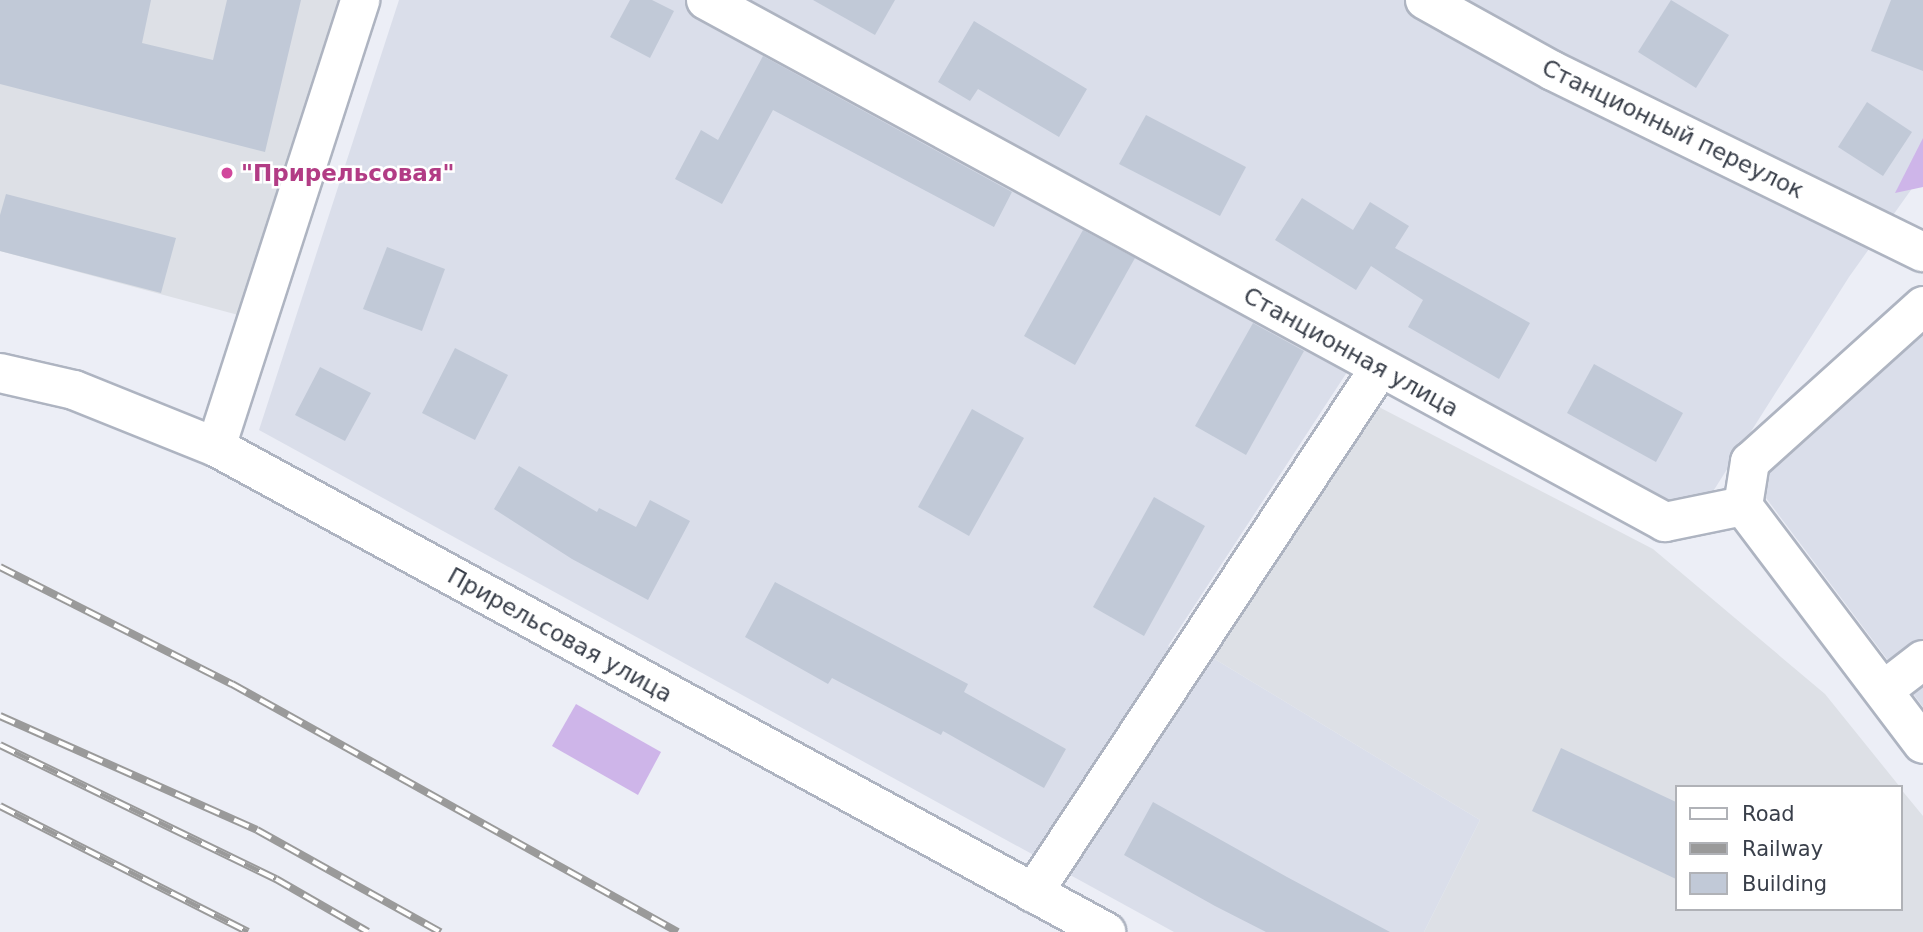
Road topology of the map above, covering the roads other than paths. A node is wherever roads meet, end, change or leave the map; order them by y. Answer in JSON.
{"nodes":[{"id":1,"x":360,"y":0,"type":"edge"},
{"id":2,"x":706,"y":0,"type":"edge"},
{"id":3,"x":1425,"y":0,"type":"edge"},
{"id":4,"x":1923,"y":252,"type":"edge"},
{"id":5,"x":1923,"y":306,"type":"edge"},
{"id":6,"x":1379,"y":369,"type":"junction"},
{"id":7,"x":0,"y":373,"type":"edge"},
{"id":8,"x":216,"y":447,"type":"junction"},
{"id":9,"x":1743,"y":506,"type":"junction"},
{"id":10,"x":1923,"y":660,"type":"edge"},
{"id":11,"x":1884,"y":690,"type":"junction"},
{"id":12,"x":1923,"y":744,"type":"edge"},
{"id":13,"x":1033,"y":893,"type":"junction"},
{"id":14,"x":1106,"y":932,"type":"edge"}],
"edges":[{"from":1,"to":8,"type":"street"},
{"from":2,"to":6,"type":"street","name":"Станционная улица"},
{"from":3,"to":4,"type":"street","name":"Станционный переулок"},
{"from":5,"to":9,"type":"street"},
{"from":6,"to":9,"type":"street","name":"Станционная улица"},
{"from":6,"to":13,"type":"street"},
{"from":7,"to":8,"type":"street","name":"Прирельсовая улица"},
{"from":8,"to":13,"type":"street","name":"Прирельсовая улица"},
{"from":9,"to":11,"type":"street"},
{"from":10,"to":11,"type":"street"},
{"from":11,"to":12,"type":"street"},
{"from":13,"to":14,"type":"street","name":"Прирельсовая улица"}]}
